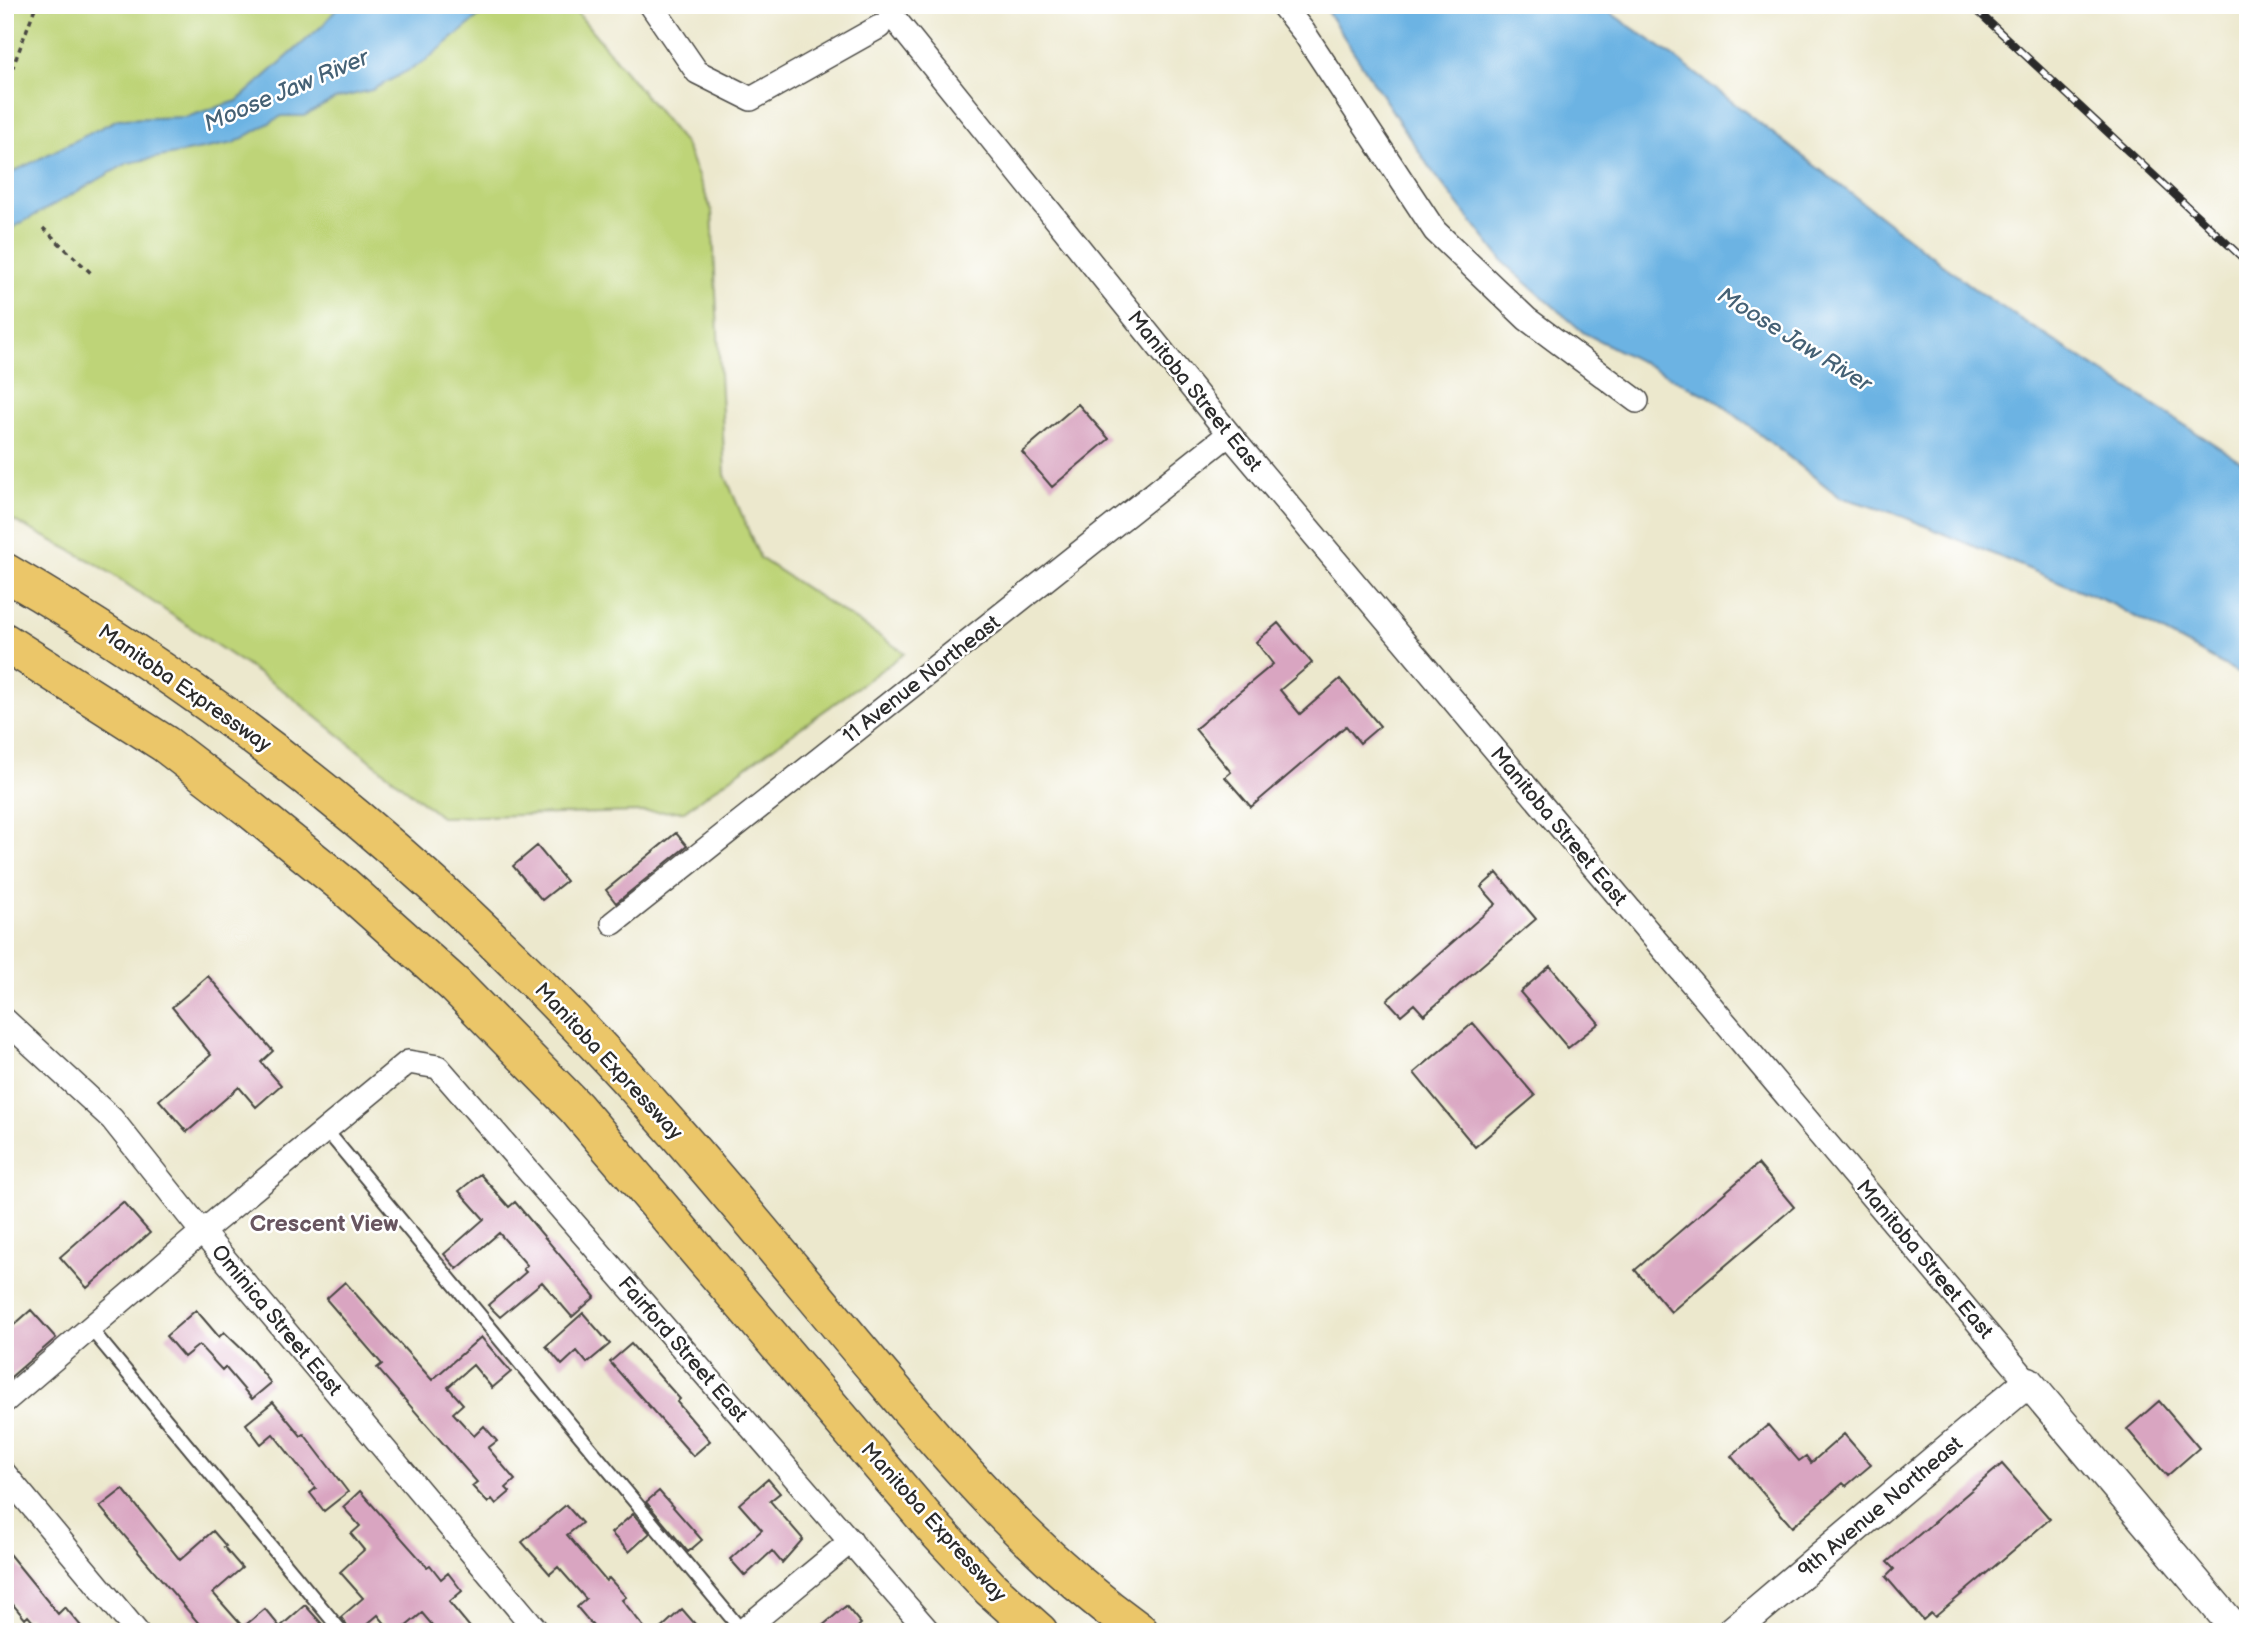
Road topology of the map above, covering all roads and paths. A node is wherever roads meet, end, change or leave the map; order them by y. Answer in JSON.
{"nodes":[{"id":1,"x":36,"y":5,"type":"edge"},
{"id":2,"x":651,"y":5,"type":"edge"},
{"id":3,"x":1282,"y":5,"type":"edge"},
{"id":4,"x":5,"y":88,"type":"edge"},
{"id":5,"x":43,"y":228,"type":"dead end"},
{"id":6,"x":92,"y":274,"type":"dead end"},
{"id":7,"x":1637,"y":401,"type":"dead end"},
{"id":8,"x":1229,"y":434,"type":"junction"},
{"id":9,"x":5,"y":572,"type":"edge"},
{"id":10,"x":5,"y":642,"type":"edge"},
{"id":11,"x":613,"y":923,"type":"dead end"},
{"id":12,"x":5,"y":1020,"type":"edge"},
{"id":13,"x":326,"y":1130,"type":"junction"},
{"id":14,"x":202,"y":1232,"type":"junction"},
{"id":15,"x":90,"y":1328,"type":"junction"},
{"id":16,"x":2028,"y":1382,"type":"junction"},
{"id":17,"x":5,"y":1401,"type":"edge"},
{"id":18,"x":5,"y":1474,"type":"edge"},
{"id":19,"x":851,"y":1541,"type":"junction"},
{"id":20,"x":2226,"y":1628,"type":"edge"},
{"id":21,"x":742,"y":1631,"type":"edge"},
{"id":22,"x":137,"y":1632,"type":"edge"},
{"id":23,"x":342,"y":1632,"type":"edge"},
{"id":24,"x":538,"y":1632,"type":"edge"},
{"id":25,"x":929,"y":1632,"type":"edge"},
{"id":26,"x":1039,"y":1632,"type":"edge"},
{"id":27,"x":1140,"y":1632,"type":"edge"},
{"id":28,"x":1732,"y":1632,"type":"edge"}],
"edges":[{"from":1,"to":4,"type":"path"},
{"from":2,"to":8,"type":"street","name":"Manitoba Street East"},
{"from":3,"to":7,"type":"street"},
{"from":5,"to":6,"type":"path"},
{"from":8,"to":11,"type":"street","name":"11 Avenue Northeast"},
{"from":8,"to":16,"type":"street","name":"Manitoba Street East"},
{"from":9,"to":27,"type":"main road","name":"Manitoba Expressway"},
{"from":10,"to":26,"type":"main road","name":"Manitoba Expressway"},
{"from":12,"to":14,"type":"street","name":"Ominica Street East"},
{"from":13,"to":14,"type":"street"},
{"from":13,"to":19,"type":"street","name":"Fairford Street East"},
{"from":13,"to":21,"type":"lane"},
{"from":14,"to":15,"type":"street"},
{"from":14,"to":24,"type":"street","name":"Ominica Street East"},
{"from":15,"to":17,"type":"street"},
{"from":15,"to":23,"type":"lane"},
{"from":16,"to":20,"type":"street","name":"Manitoba Street East"},
{"from":16,"to":28,"type":"street","name":"9th Avenue Northeast"},
{"from":18,"to":22,"type":"street"},
{"from":19,"to":21,"type":"street"},
{"from":19,"to":25,"type":"street","name":"Fairford Street East"}]}
